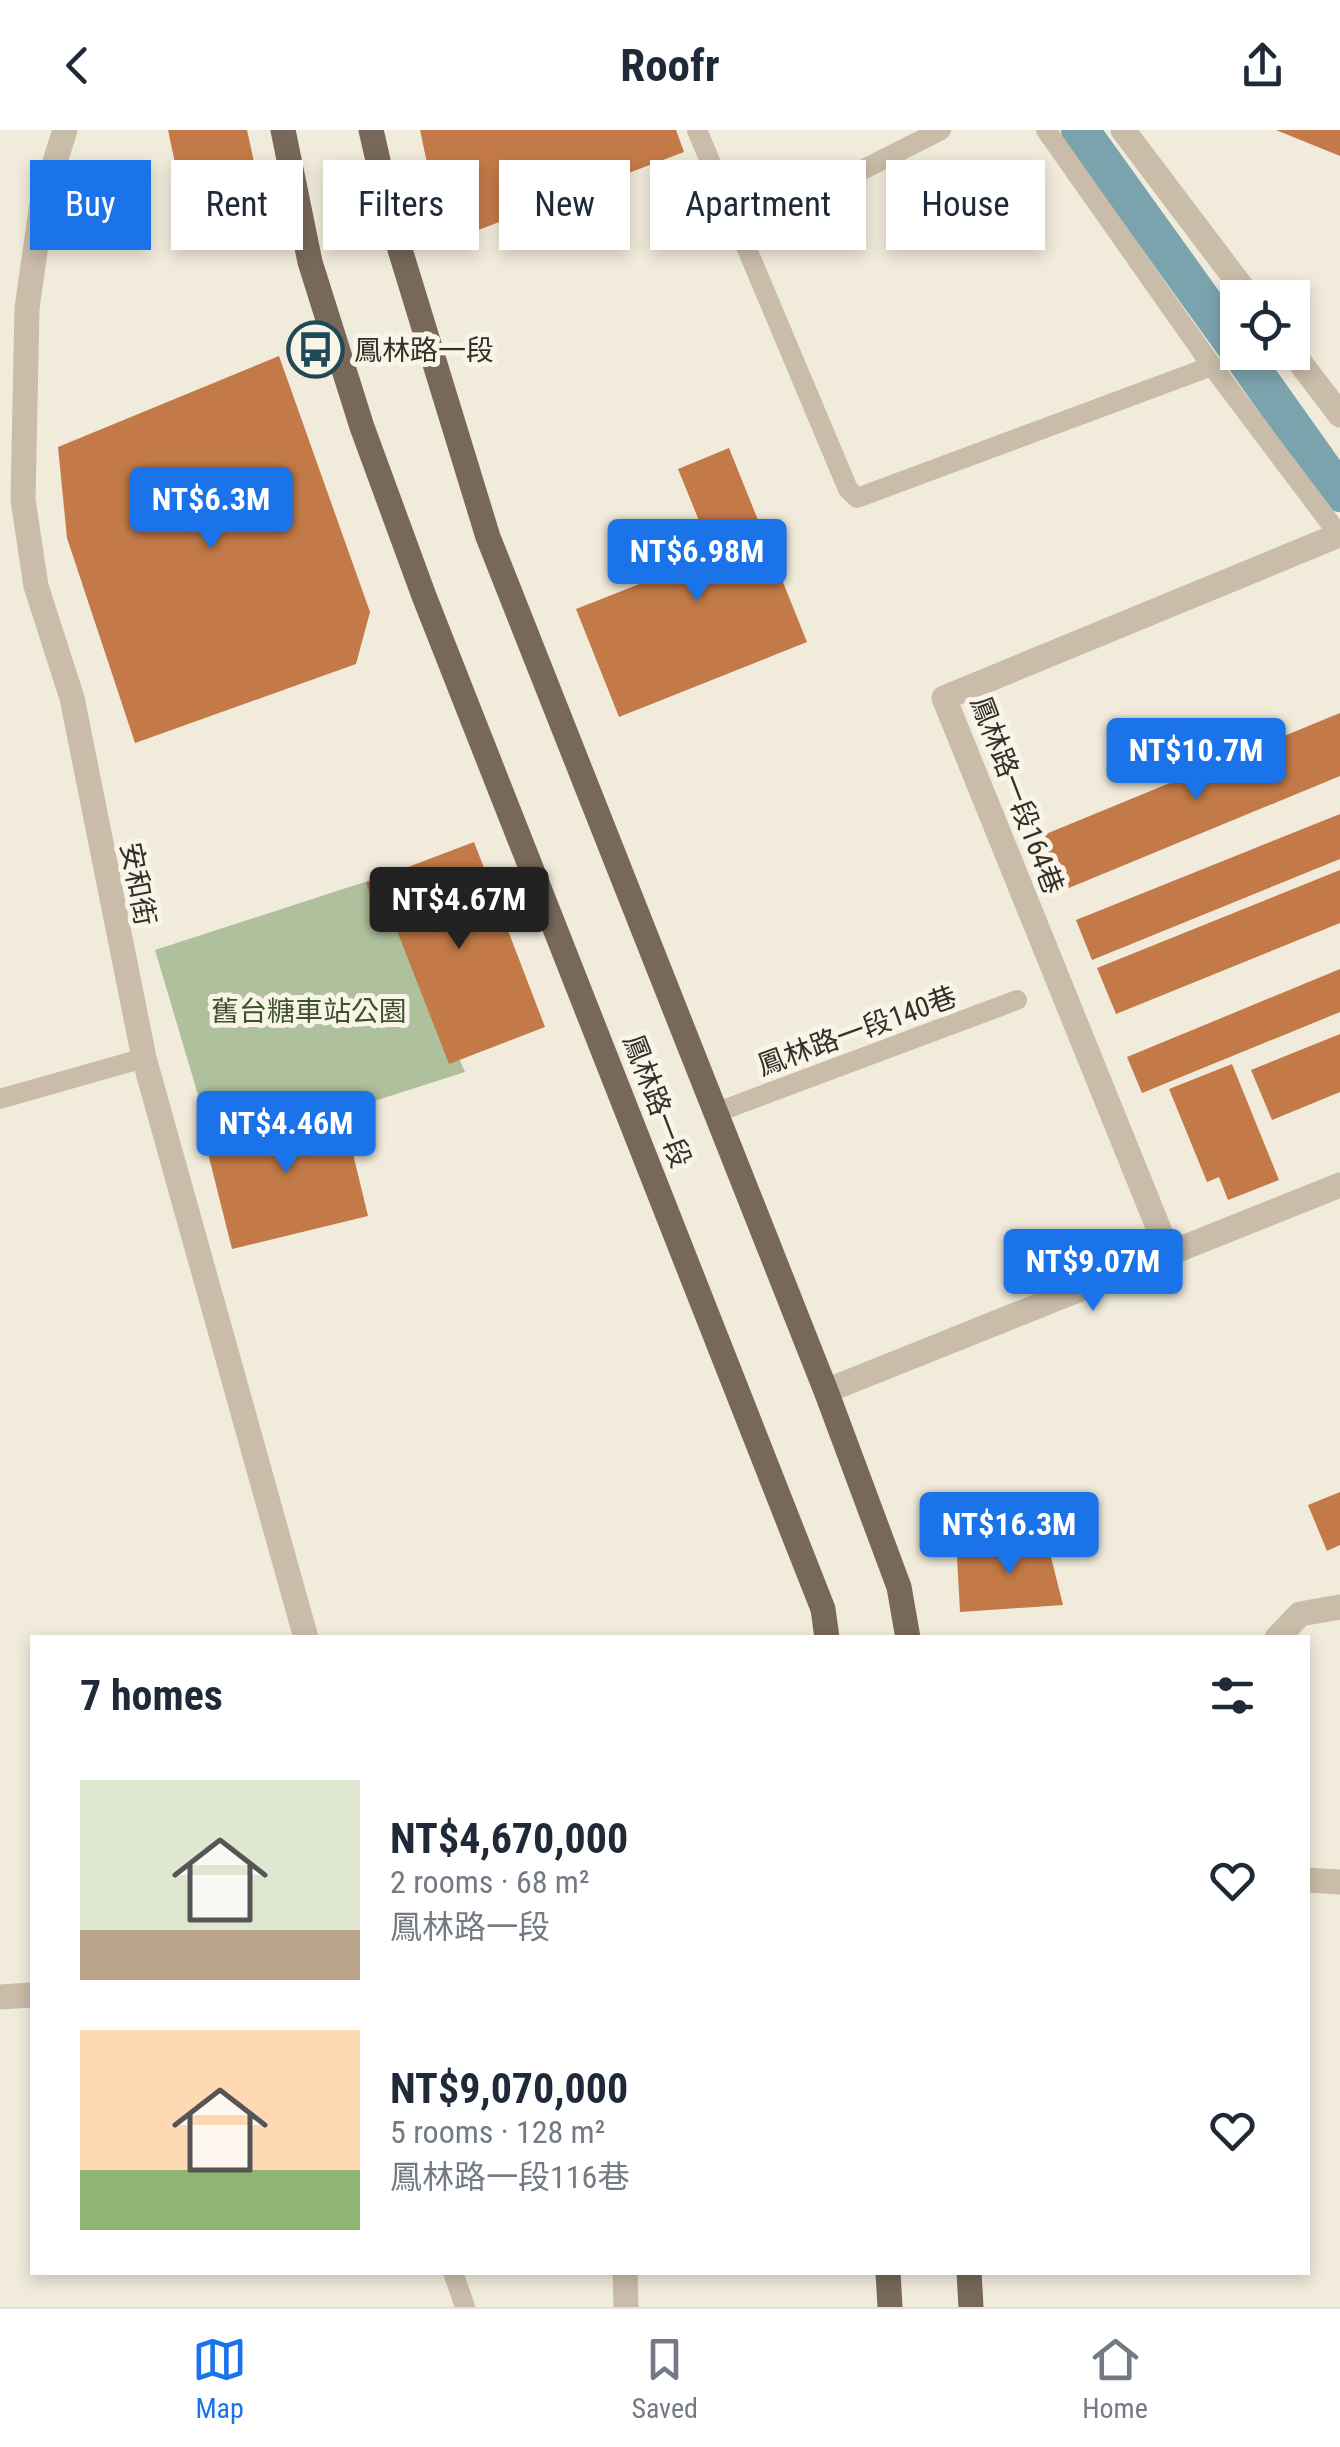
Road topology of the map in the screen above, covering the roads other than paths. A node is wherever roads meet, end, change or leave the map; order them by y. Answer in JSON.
{"nodes":[{"id":1,"x":65,"y":130,"type":"edge"},
{"id":2,"x":282,"y":130,"type":"edge"},
{"id":3,"x":372,"y":130,"type":"edge"},
{"id":4,"x":697,"y":130,"type":"edge"},
{"id":5,"x":940,"y":130,"type":"edge"},
{"id":6,"x":1046,"y":130,"type":"edge"},
{"id":7,"x":1123,"y":130,"type":"edge"},
{"id":8,"x":710,"y":160,"type":"edge"},
{"id":9,"x":866,"y":168,"type":"edge"},
{"id":10,"x":748,"y":250,"type":"edge"},
{"id":11,"x":1236,"y":280,"type":"edge"},
{"id":12,"x":1212,"y":366,"type":"junction"},
{"id":13,"x":1306,"y":370,"type":"edge"},
{"id":14,"x":1340,"y":415,"type":"edge"},
{"id":15,"x":1340,"y":536,"type":"edge"},
{"id":16,"x":1018,"y":1000,"type":"dead end"},
{"id":17,"x":144,"y":1058,"type":"junction"},
{"id":18,"x":0,"y":1099,"type":"edge"},
{"id":19,"x":715,"y":1112,"type":"junction"},
{"id":20,"x":1340,"y":1185,"type":"edge"},
{"id":21,"x":1169,"y":1254,"type":"junction"},
{"id":22,"x":826,"y":1391,"type":"junction"},
{"id":23,"x":1340,"y":1607,"type":"edge"},
{"id":24,"x":305,"y":1635,"type":"edge"},
{"id":25,"x":826,"y":1635,"type":"edge"},
{"id":26,"x":907,"y":1635,"type":"edge"},
{"id":27,"x":1279,"y":1635,"type":"edge"},
{"id":28,"x":1310,"y":1880,"type":"edge"},
{"id":29,"x":1340,"y":1882,"type":"edge"},
{"id":30,"x":30,"y":1995,"type":"edge"},
{"id":31,"x":0,"y":1997,"type":"edge"},
{"id":32,"x":454,"y":2275,"type":"edge"},
{"id":33,"x":625,"y":2275,"type":"edge"},
{"id":34,"x":888,"y":2275,"type":"edge"},
{"id":35,"x":970,"y":2275,"type":"edge"},
{"id":36,"x":465,"y":2307,"type":"edge"},
{"id":37,"x":626,"y":2307,"type":"edge"},
{"id":38,"x":890,"y":2307,"type":"edge"},
{"id":39,"x":971,"y":2307,"type":"edge"}],
"edges":[{"from":1,"to":17,"type":"street","name":"安和街"},
{"from":2,"to":25,"type":"main road","name":"鳳林路一段"},
{"from":3,"to":19,"type":"main road","name":"鳳林路一段"},
{"from":4,"to":8,"type":"lane"},
{"from":5,"to":9,"type":"lane"},
{"from":6,"to":12,"type":"lane"},
{"from":7,"to":11,"type":"street"},
{"from":10,"to":12,"type":"lane"},
{"from":12,"to":15,"type":"lane"},
{"from":13,"to":14,"type":"street"},
{"from":15,"to":21,"type":"street","name":"鳳林路一段164巷"},
{"from":16,"to":19,"type":"lane","name":"鳳林路一段140巷"},
{"from":17,"to":18,"type":"lane"},
{"from":17,"to":24,"type":"street","name":"安和街"},
{"from":19,"to":22,"type":"main road","name":"鳳林路一段"},
{"from":20,"to":21,"type":"street"},
{"from":21,"to":22,"type":"street"},
{"from":22,"to":26,"type":"main road","name":"鳳林路一段"},
{"from":23,"to":27,"type":"street"},
{"from":28,"to":29,"type":"street"},
{"from":30,"to":31,"type":"street"},
{"from":32,"to":36,"type":"lane"},
{"from":33,"to":37,"type":"street"},
{"from":34,"to":38,"type":"main road"},
{"from":35,"to":39,"type":"main road"}]}
